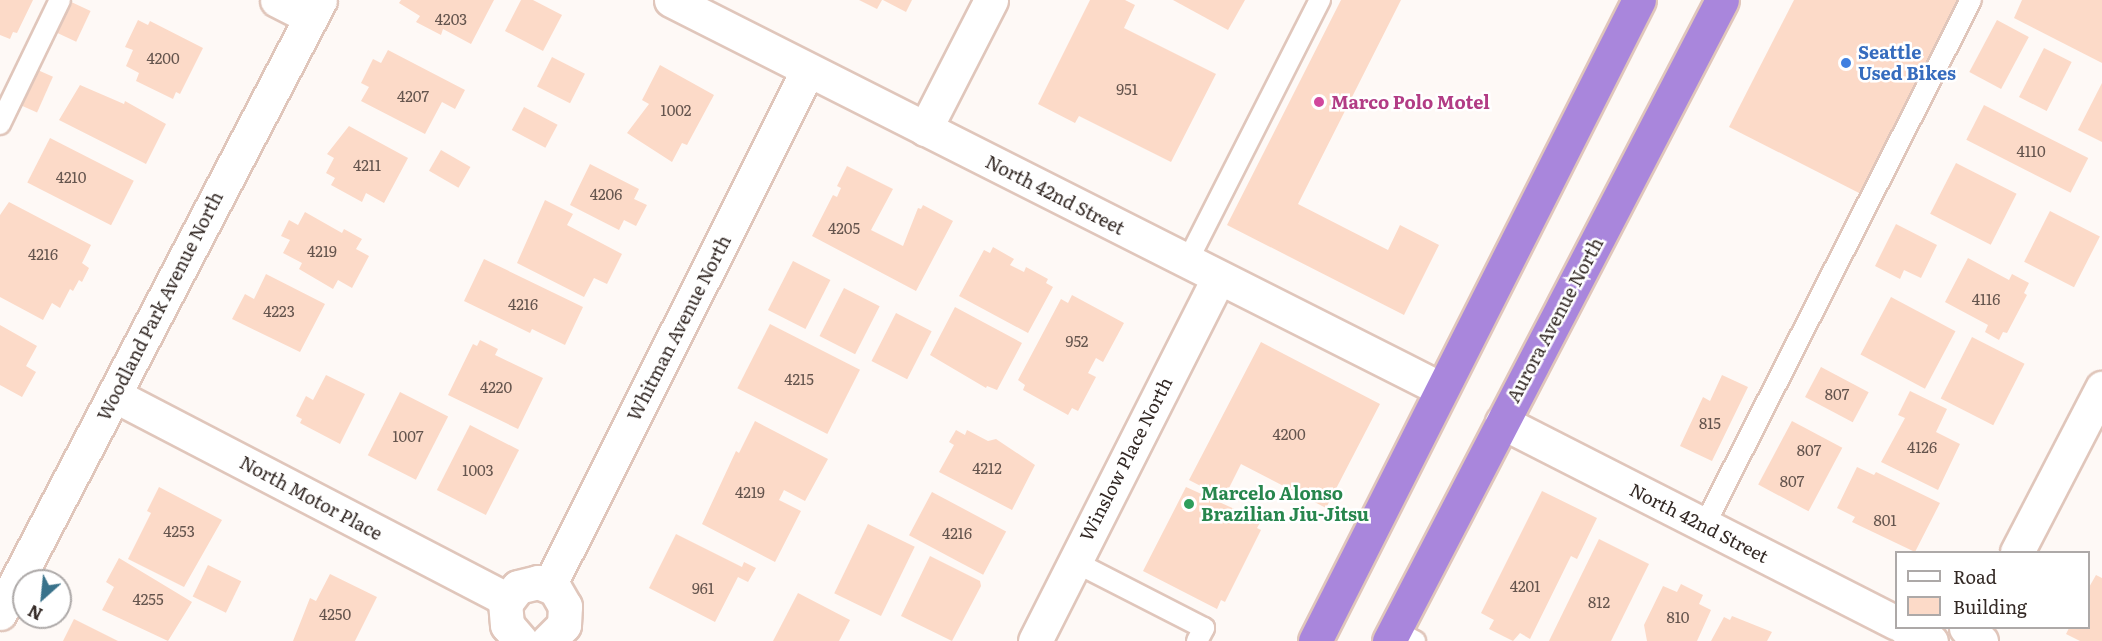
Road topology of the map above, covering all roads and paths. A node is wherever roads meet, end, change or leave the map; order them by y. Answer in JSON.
{"nodes":[{"id":1,"x":60,"y":0,"type":"edge"},
{"id":2,"x":277,"y":0,"type":"edge"},
{"id":3,"x":671,"y":0,"type":"edge"},
{"id":4,"x":991,"y":0,"type":"edge"},
{"id":5,"x":1320,"y":0,"type":"edge"},
{"id":6,"x":1639,"y":0,"type":"edge"},
{"id":7,"x":1722,"y":0,"type":"edge"},
{"id":8,"x":1971,"y":0,"type":"edge"},
{"id":9,"x":315,"y":8,"type":"edge"},
{"id":10,"x":808,"y":70,"type":"junction"},
{"id":11,"x":0,"y":124,"type":"edge"},
{"id":12,"x":925,"y":129,"type":"junction"},
{"id":13,"x":1187,"y":262,"type":"junction"},
{"id":14,"x":1218,"y":278,"type":"junction"},
{"id":15,"x":2102,"y":388,"type":"edge"},
{"id":16,"x":1440,"y":389,"type":"junction"},
{"id":17,"x":114,"y":395,"type":"junction"},
{"id":18,"x":1502,"y":422,"type":"junction"},
{"id":19,"x":1704,"y":526,"type":"junction"},
{"id":20,"x":2018,"y":551,"type":"edge"},
{"id":21,"x":1075,"y":562,"type":"junction"},
{"id":22,"x":549,"y":586,"type":"junction"},
{"id":23,"x":507,"y":600,"type":"junction"},
{"id":24,"x":0,"y":613,"type":"edge"},
{"id":25,"x":1895,"y":622,"type":"edge"},
{"id":26,"x":1909,"y":629,"type":"edge"},
{"id":27,"x":1969,"y":631,"type":"edge"},
{"id":28,"x":564,"y":637,"type":"edge"},
{"id":29,"x":1399,"y":637,"type":"edge"},
{"id":30,"x":521,"y":641,"type":"edge"},
{"id":31,"x":1035,"y":641,"type":"edge"},
{"id":32,"x":1197,"y":641,"type":"edge"},
{"id":33,"x":1315,"y":641,"type":"edge"},
{"id":34,"x":1931,"y":641,"type":"edge"}],
"edges":[{"from":1,"to":11,"type":"lane"},
{"from":2,"to":9,"type":"street"},
{"from":3,"to":10,"type":"street","name":"North 42nd Street"},
{"from":4,"to":12,"type":"street"},
{"from":5,"to":13,"type":"lane"},
{"from":6,"to":16,"type":"highway"},
{"from":7,"to":18,"type":"highway","name":"Aurora Avenue North"},
{"from":8,"to":19,"type":"lane"},
{"from":9,"to":17,"type":"street","name":"Woodland Park Avenue North"},
{"from":10,"to":12,"type":"street","name":"North 42nd Street"},
{"from":10,"to":22,"type":"street","name":"Whitman Avenue North"},
{"from":12,"to":13,"type":"street","name":"North 42nd Street"},
{"from":13,"to":14,"type":"street","name":"North 42nd Street"},
{"from":14,"to":16,"type":"street","name":"North 42nd Street"},
{"from":14,"to":21,"type":"street","name":"Winslow Place North"},
{"from":15,"to":20,"type":"street"},
{"from":16,"to":33,"type":"highway"},
{"from":17,"to":23,"type":"street","name":"North Motor Place"},
{"from":17,"to":24,"type":"street","name":"Woodland Park Avenue North"},
{"from":18,"to":19,"type":"street","name":"North 42nd Street"},
{"from":18,"to":29,"type":"highway","name":"Aurora Avenue North"},
{"from":19,"to":25,"type":"street","name":"North 42nd Street"},
{"from":21,"to":31,"type":"street","name":"Winslow Place North"},
{"from":21,"to":32,"type":"lane"},
{"from":22,"to":23,"type":"street"},
{"from":22,"to":28,"type":"street"},
{"from":23,"to":30,"type":"street"},
{"from":26,"to":34,"type":"street"},
{"from":27,"to":34,"type":"street"}]}
